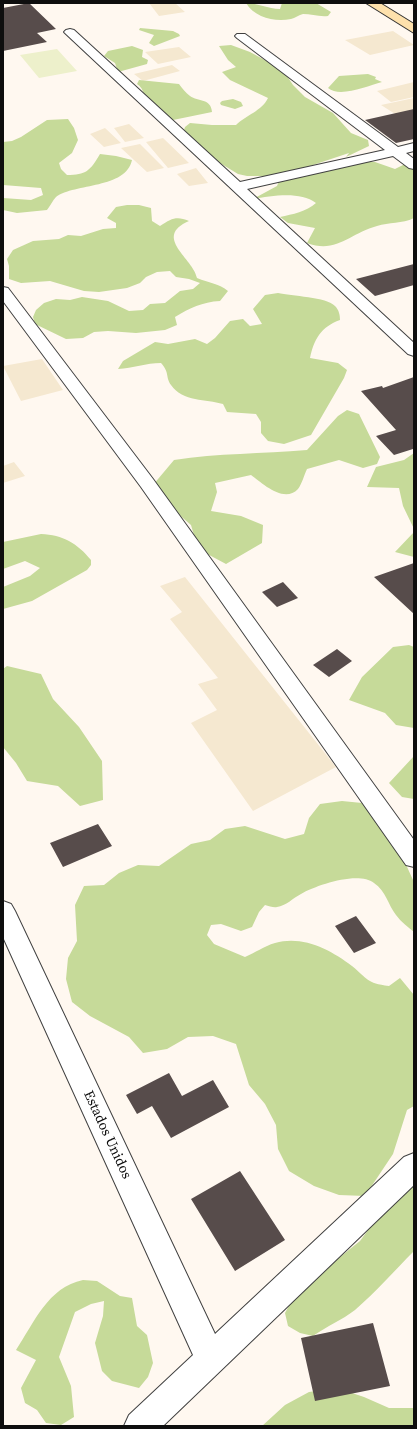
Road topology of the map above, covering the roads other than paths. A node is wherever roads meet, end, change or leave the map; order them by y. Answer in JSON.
{"nodes":[{"id":1,"x":372,"y":3,"type":"edge"},
{"id":2,"x":414,"y":29,"type":"edge"},
{"id":3,"x":70,"y":32,"type":"dead end"},
{"id":4,"x":241,"y":36,"type":"dead end"},
{"id":5,"x":414,"y":147,"type":"edge"},
{"id":6,"x":395,"y":151,"type":"junction"},
{"id":7,"x":414,"y":165,"type":"edge"},
{"id":8,"x":236,"y":188,"type":"junction"},
{"id":9,"x":3,"y":291,"type":"edge"},
{"id":10,"x":414,"y":351,"type":"edge"},
{"id":11,"x":414,"y":858,"type":"edge"},
{"id":12,"x":3,"y":912,"type":"edge"},
{"id":13,"x":414,"y":1166,"type":"edge"},
{"id":14,"x":211,"y":1359,"type":"junction"},
{"id":15,"x":140,"y":1426,"type":"edge"}],
"edges":[{"from":1,"to":2,"type":"street"},
{"from":3,"to":8,"type":"street"},
{"from":4,"to":6,"type":"street"},
{"from":5,"to":6,"type":"street"},
{"from":6,"to":7,"type":"street"},
{"from":6,"to":8,"type":"street"},
{"from":8,"to":10,"type":"street"},
{"from":9,"to":11,"type":"street"},
{"from":12,"to":14,"type":"street","name":"Estados Unidos"},
{"from":13,"to":14,"type":"street"},
{"from":14,"to":15,"type":"street"}]}
